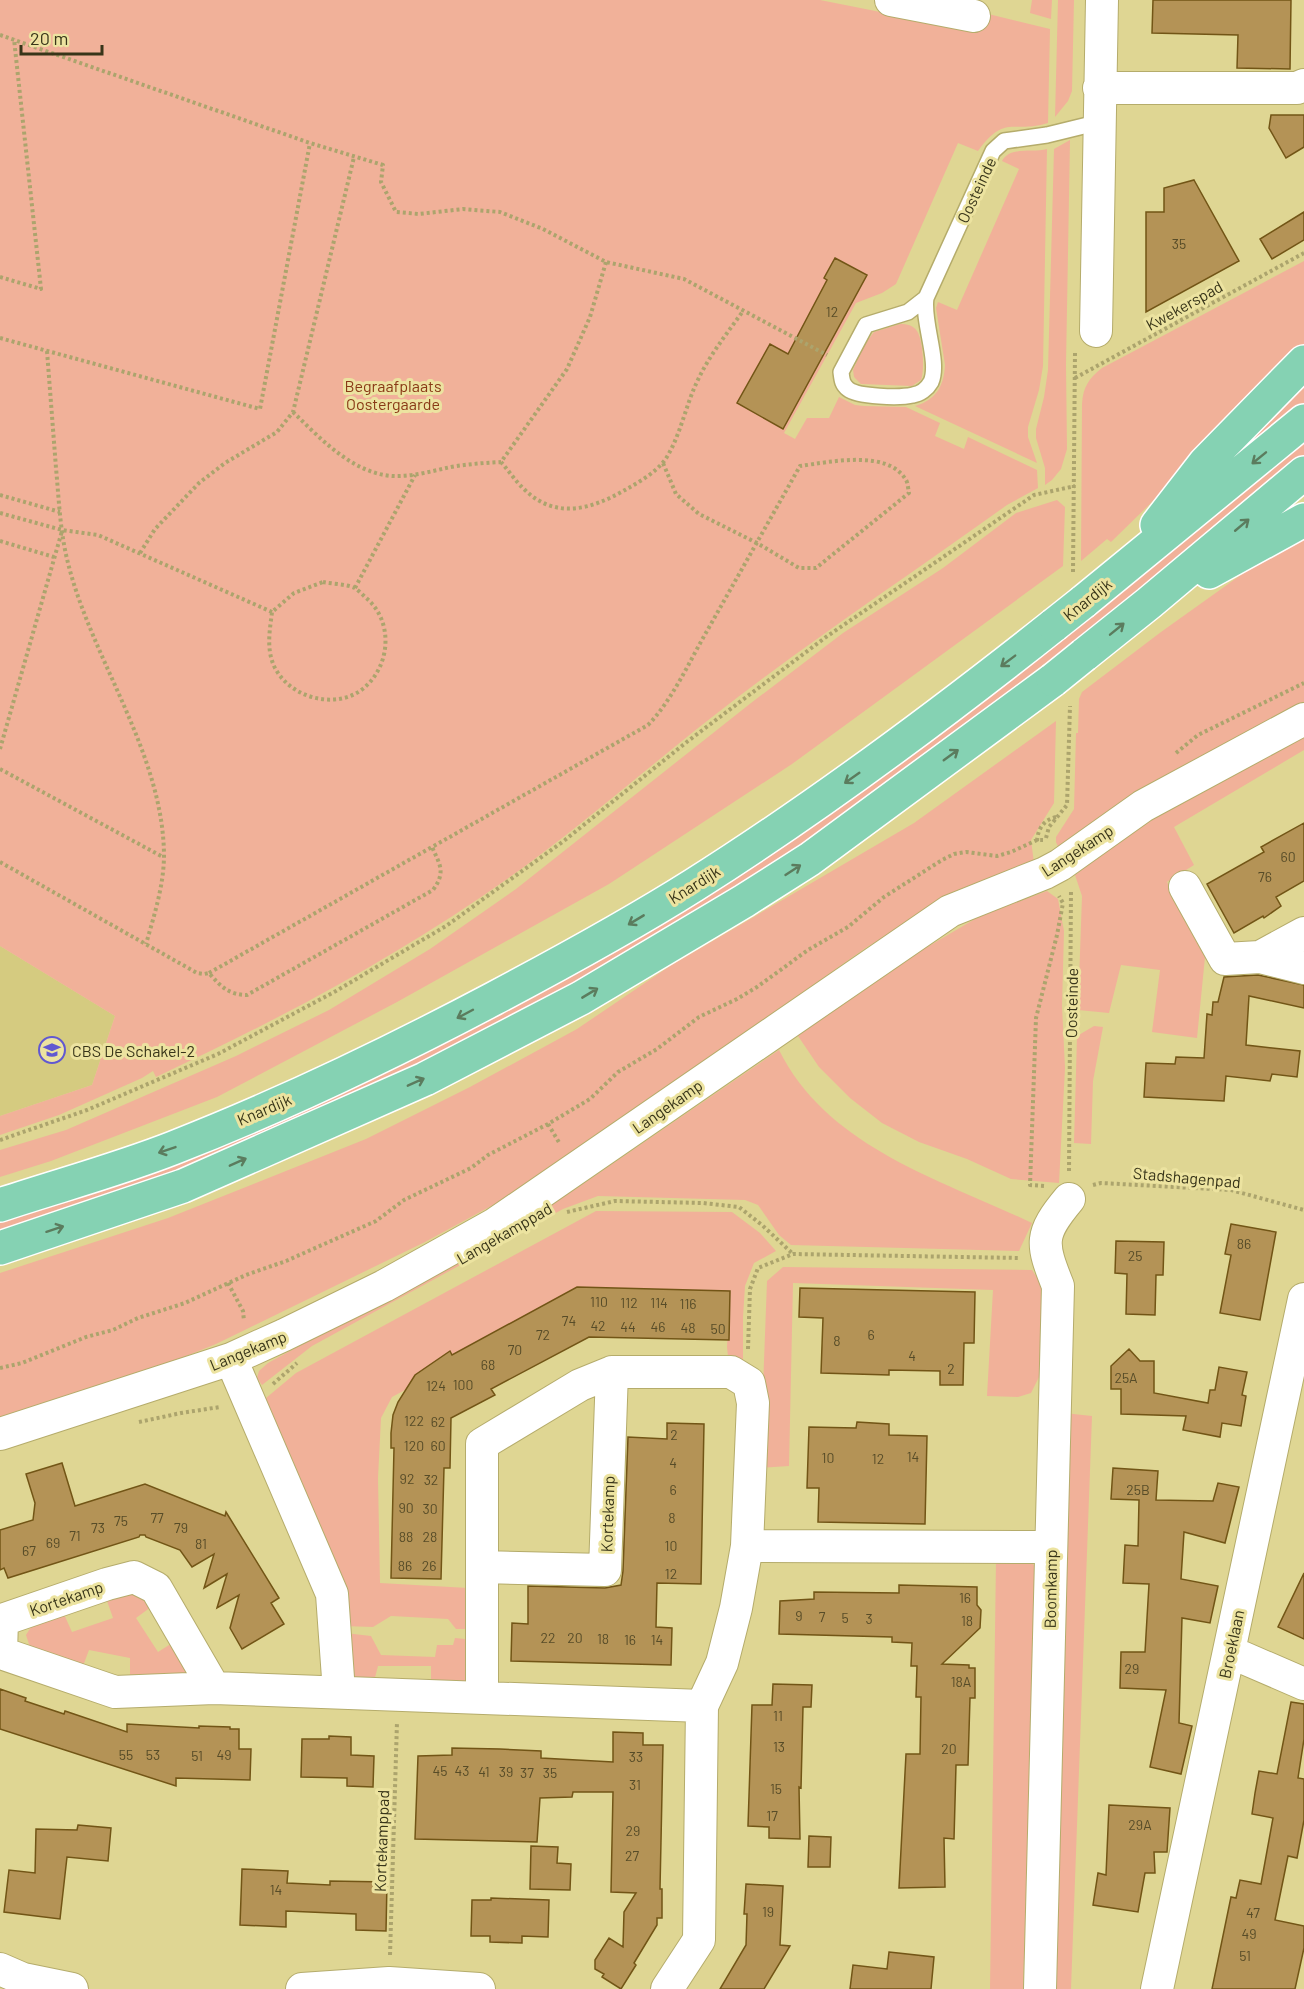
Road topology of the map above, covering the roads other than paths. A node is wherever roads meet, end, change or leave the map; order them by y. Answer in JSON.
{"nodes":[{"id":1,"x":891,"y":0,"type":"edge"},
{"id":2,"x":1102,"y":0,"type":"edge"},
{"id":3,"x":974,"y":16,"type":"dead end"},
{"id":4,"x":1304,"y":85,"type":"edge"},
{"id":5,"x":1100,"y":88,"type":"junction"},
{"id":6,"x":1100,"y":122,"type":"junction"},
{"id":7,"x":926,"y":298,"type":"junction"},
{"id":8,"x":1096,"y":331,"type":"dead end"},
{"id":9,"x":1304,"y":362,"type":"edge"},
{"id":10,"x":1304,"y":421,"type":"edge"},
{"id":11,"x":1304,"y":473,"type":"edge"},
{"id":12,"x":1304,"y":520,"type":"edge"},
{"id":13,"x":1123,"y":570,"type":"junction"},
{"id":14,"x":1149,"y":603,"type":"junction"},
{"id":15,"x":1304,"y":718,"type":"edge"},
{"id":16,"x":1185,"y":887,"type":"dead end"},
{"id":17,"x":1304,"y":933,"type":"edge"},
{"id":18,"x":1260,"y":957,"type":"junction"},
{"id":19,"x":1304,"y":968,"type":"edge"},
{"id":20,"x":1069,"y":1193,"type":"road end"},
{"id":21,"x":0,"y":1205,"type":"edge"},
{"id":22,"x":0,"y":1248,"type":"edge"},
{"id":23,"x":1304,"y":1299,"type":"edge"},
{"id":24,"x":242,"y":1354,"type":"junction"},
{"id":25,"x":612,"y":1372,"type":"junction"},
{"id":26,"x":0,"y":1434,"type":"edge"},
{"id":27,"x":747,"y":1546,"type":"junction"},
{"id":28,"x":1051,"y":1547,"type":"junction"},
{"id":29,"x":482,"y":1568,"type":"junction"},
{"id":30,"x":1230,"y":1652,"type":"junction"},
{"id":31,"x":1304,"y":1684,"type":"edge"},
{"id":32,"x":214,"y":1688,"type":"junction"},
{"id":33,"x":339,"y":1692,"type":"junction"},
{"id":34,"x":482,"y":1698,"type":"junction"},
{"id":35,"x":702,"y":1706,"type":"junction"},
{"id":36,"x":0,"y":1969,"type":"edge"},
{"id":37,"x":72,"y":1989,"type":"edge"},
{"id":38,"x":302,"y":1989,"type":"edge"},
{"id":39,"x":479,"y":1989,"type":"edge"},
{"id":40,"x":668,"y":1989,"type":"edge"},
{"id":41,"x":1040,"y":1989,"type":"edge"},
{"id":42,"x":1157,"y":1989,"type":"edge"}],
"edges":[{"from":1,"to":3,"type":"street"},
{"from":2,"to":5,"type":"street"},
{"from":4,"to":5,"type":"street"},
{"from":5,"to":6,"type":"street"},
{"from":6,"to":7,"type":"lane","name":"Oosteinde"},
{"from":6,"to":8,"type":"street"},
{"from":7,"to":7,"type":"lane","name":"Oosteinde"},
{"from":9,"to":13,"type":"main road"},
{"from":10,"to":13,"type":"main road","name":"Knardijk","one_way":true},
{"from":14,"to":11,"type":"main road","one_way":true},
{"from":12,"to":14,"type":"main road"},
{"from":13,"to":21,"type":"main road","name":"Knardijk","one_way":true,"bridge":true},
{"from":22,"to":14,"type":"main road","one_way":true,"bridge":true},
{"from":15,"to":24,"type":"street","name":"Langekamp"},
{"from":16,"to":18,"type":"street"},
{"from":17,"to":18,"type":"street"},
{"from":18,"to":19,"type":"street"},
{"from":20,"to":28,"type":"street","name":"Boomkamp"},
{"from":23,"to":30,"type":"street","name":"Broeklaan"},
{"from":24,"to":26,"type":"street","name":"Langekamp"},
{"from":24,"to":33,"type":"street"},
{"from":25,"to":27,"type":"street"},
{"from":25,"to":29,"type":"street"},
{"from":25,"to":29,"type":"street","name":"Kortekamp"},
{"from":27,"to":28,"type":"street"},
{"from":27,"to":35,"type":"street"},
{"from":28,"to":41,"type":"street","name":"Boomkamp"},
{"from":29,"to":34,"type":"street"},
{"from":30,"to":31,"type":"street"},
{"from":30,"to":42,"type":"street","name":"Broeklaan"},
{"from":32,"to":32,"type":"street","name":"Kortekamp"},
{"from":32,"to":33,"type":"street","name":"Kortekamp"},
{"from":33,"to":34,"type":"street","name":"Kortekamp"},
{"from":34,"to":35,"type":"street","name":"Kortekamp"},
{"from":35,"to":40,"type":"street"},
{"from":36,"to":37,"type":"street"},
{"from":38,"to":39,"type":"street"}]}
